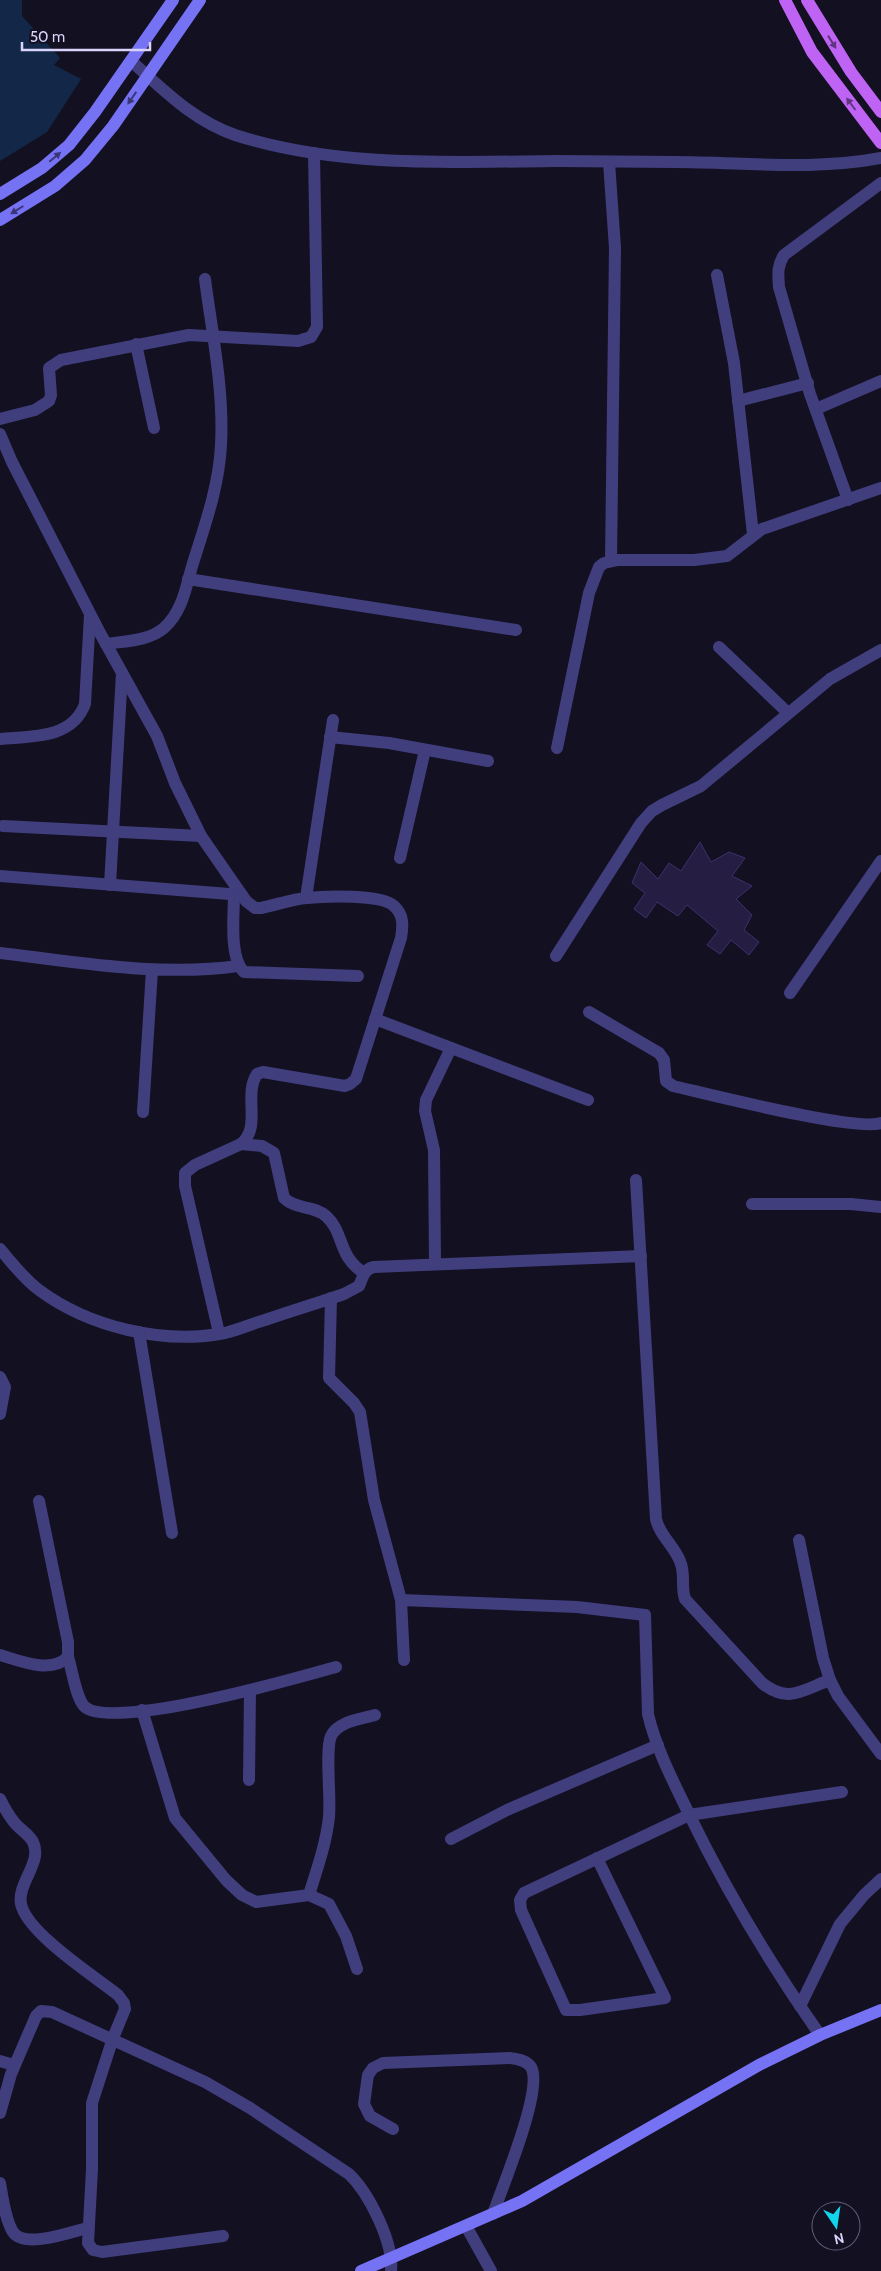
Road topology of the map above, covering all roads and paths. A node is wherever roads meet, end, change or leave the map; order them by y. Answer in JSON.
{"nodes":[{"id":1,"x":173,"y":0,"type":"edge"},
{"id":2,"x":200,"y":0,"type":"edge"},
{"id":3,"x":807,"y":0,"type":"edge"},
{"id":4,"x":789,"y":1,"type":"edge"},
{"id":5,"x":131,"y":61,"type":"junction"},
{"id":6,"x":148,"y":76,"type":"junction"},
{"id":7,"x":881,"y":112,"type":"edge"},
{"id":8,"x":881,"y":143,"type":"edge"},
{"id":9,"x":314,"y":153,"type":"junction"},
{"id":10,"x":881,"y":158,"type":"edge"},
{"id":11,"x":609,"y":162,"type":"junction"},
{"id":12,"x":881,"y":183,"type":"edge"},
{"id":13,"x":0,"y":194,"type":"edge"},
{"id":14,"x":0,"y":220,"type":"edge"},
{"id":15,"x":717,"y":275,"type":"dead end"},
{"id":16,"x":205,"y":279,"type":"dead end"},
{"id":17,"x":212,"y":335,"type":"junction"},
{"id":18,"x":136,"y":344,"type":"junction"},
{"id":19,"x":881,"y":381,"type":"edge"},
{"id":20,"x":808,"y":383,"type":"junction"},
{"id":21,"x":738,"y":401,"type":"junction"},
{"id":22,"x":816,"y":409,"type":"junction"},
{"id":23,"x":0,"y":419,"type":"edge"},
{"id":24,"x":154,"y":428,"type":"dead end"},
{"id":25,"x":0,"y":434,"type":"edge"},
{"id":26,"x":881,"y":488,"type":"edge"},
{"id":27,"x":848,"y":500,"type":"junction"},
{"id":28,"x":753,"y":534,"type":"junction"},
{"id":29,"x":611,"y":561,"type":"junction"},
{"id":30,"x":188,"y":579,"type":"junction"},
{"id":31,"x":90,"y":615,"type":"junction"},
{"id":32,"x":516,"y":630,"type":"dead end"},
{"id":33,"x":106,"y":644,"type":"junction"},
{"id":34,"x":719,"y":646,"type":"dead end"},
{"id":35,"x":881,"y":650,"type":"edge"},
{"id":36,"x":122,"y":672,"type":"junction"},
{"id":37,"x":787,"y":712,"type":"junction"},
{"id":38,"x":333,"y":720,"type":"dead end"},
{"id":39,"x":330,"y":737,"type":"junction"},
{"id":40,"x":0,"y":740,"type":"edge"},
{"id":41,"x":557,"y":748,"type":"dead end"},
{"id":42,"x":425,"y":750,"type":"junction"},
{"id":43,"x":488,"y":762,"type":"dead end"},
{"id":44,"x":3,"y":826,"type":"dead end"},
{"id":45,"x":112,"y":832,"type":"junction"},
{"id":46,"x":201,"y":836,"type":"junction"},
{"id":47,"x":400,"y":858,"type":"dead end"},
{"id":48,"x":881,"y":861,"type":"edge"},
{"id":49,"x":0,"y":876,"type":"edge"},
{"id":50,"x":110,"y":885,"type":"junction"},
{"id":51,"x":238,"y":895,"type":"junction"},
{"id":52,"x":306,"y":898,"type":"junction"},
{"id":53,"x":0,"y":953,"type":"edge"},
{"id":54,"x":556,"y":956,"type":"dead end"},
{"id":55,"x":238,"y":966,"type":"junction"},
{"id":56,"x":152,"y":970,"type":"junction"},
{"id":57,"x":358,"y":976,"type":"dead end"},
{"id":58,"x":790,"y":992,"type":"dead end"},
{"id":59,"x":589,"y":1012,"type":"dead end"},
{"id":60,"x":374,"y":1020,"type":"junction"},
{"id":61,"x":451,"y":1048,"type":"junction"},
{"id":62,"x":588,"y":1100,"type":"dead end"},
{"id":63,"x":143,"y":1112,"type":"dead end"},
{"id":64,"x":881,"y":1123,"type":"edge"},
{"id":65,"x":241,"y":1144,"type":"junction"},
{"id":66,"x":636,"y":1180,"type":"dead end"},
{"id":67,"x":752,"y":1204,"type":"dead end"},
{"id":68,"x":881,"y":1207,"type":"edge"},
{"id":69,"x":0,"y":1249,"type":"edge"},
{"id":70,"x":641,"y":1256,"type":"junction"},
{"id":71,"x":435,"y":1263,"type":"junction"},
{"id":72,"x":364,"y":1273,"type":"junction"},
{"id":73,"x":331,"y":1298,"type":"junction"},
{"id":74,"x":139,"y":1332,"type":"junction"},
{"id":75,"x":219,"y":1333,"type":"junction"},
{"id":76,"x":0,"y":1377,"type":"edge"},
{"id":77,"x":0,"y":1414,"type":"edge"},
{"id":78,"x":39,"y":1501,"type":"dead end"},
{"id":79,"x":172,"y":1534,"type":"dead end"},
{"id":80,"x":799,"y":1540,"type":"dead end"},
{"id":81,"x":401,"y":1600,"type":"junction"},
{"id":82,"x":0,"y":1655,"type":"edge"},
{"id":83,"x":68,"y":1657,"type":"junction"},
{"id":84,"x":404,"y":1660,"type":"dead end"},
{"id":85,"x":336,"y":1667,"type":"dead end"},
{"id":86,"x":830,"y":1680,"type":"junction"},
{"id":87,"x":250,"y":1690,"type":"junction"},
{"id":88,"x":142,"y":1710,"type":"junction"},
{"id":89,"x":375,"y":1715,"type":"dead end"},
{"id":90,"x":658,"y":1744,"type":"junction"},
{"id":91,"x":881,"y":1754,"type":"edge"},
{"id":92,"x":249,"y":1780,"type":"dead end"},
{"id":93,"x":842,"y":1792,"type":"dead end"},
{"id":94,"x":0,"y":1799,"type":"edge"},
{"id":95,"x":689,"y":1815,"type":"junction"},
{"id":96,"x":451,"y":1839,"type":"dead end"},
{"id":97,"x":598,"y":1858,"type":"junction"},
{"id":98,"x":881,"y":1879,"type":"edge"},
{"id":99,"x":309,"y":1895,"type":"junction"},
{"id":100,"x":357,"y":1969,"type":"dead end"},
{"id":101,"x":800,"y":2006,"type":"junction"},
{"id":102,"x":881,"y":2010,"type":"edge"},
{"id":103,"x":820,"y":2035,"type":"junction"},
{"id":104,"x":113,"y":2038,"type":"junction"},
{"id":105,"x":0,"y":2061,"type":"edge"},
{"id":106,"x":14,"y":2065,"type":"junction"},
{"id":107,"x":0,"y":2113,"type":"edge"},
{"id":108,"x":393,"y":2129,"type":"dead end"},
{"id":109,"x":0,"y":2183,"type":"edge"},
{"id":110,"x":492,"y":2214,"type":"junction"},
{"id":111,"x":466,"y":2226,"type":"junction"},
{"id":112,"x":87,"y":2228,"type":"junction"},
{"id":113,"x":223,"y":2236,"type":"dead end"},
{"id":114,"x":392,"y":2258,"type":"junction"},
{"id":115,"x":361,"y":2271,"type":"edge"},
{"id":116,"x":390,"y":2271,"type":"edge"},
{"id":117,"x":491,"y":2271,"type":"edge"}],
"edges":[{"from":1,"to":5,"type":"street"},
{"from":2,"to":6,"type":"street"},
{"from":3,"to":7,"type":"main road","one_way":true},
{"from":8,"to":4,"type":"main road","one_way":true},
{"from":5,"to":6,"type":"street"},
{"from":13,"to":5,"type":"street","one_way":true},
{"from":6,"to":9,"type":"street"},
{"from":6,"to":14,"type":"street","one_way":true},
{"from":9,"to":11,"type":"street"},
{"from":9,"to":17,"type":"street"},
{"from":10,"to":11,"type":"street"},
{"from":11,"to":29,"type":"street"},
{"from":12,"to":20,"type":"street"},
{"from":15,"to":21,"type":"street"},
{"from":16,"to":17,"type":"street"},
{"from":17,"to":18,"type":"street"},
{"from":17,"to":30,"type":"street"},
{"from":18,"to":23,"type":"street"},
{"from":18,"to":24,"type":"street"},
{"from":19,"to":22,"type":"street"},
{"from":20,"to":21,"type":"street"},
{"from":20,"to":22,"type":"street"},
{"from":21,"to":28,"type":"street"},
{"from":22,"to":27,"type":"street"},
{"from":25,"to":31,"type":"street"},
{"from":26,"to":27,"type":"street"},
{"from":27,"to":28,"type":"street"},
{"from":28,"to":29,"type":"street"},
{"from":29,"to":41,"type":"street"},
{"from":30,"to":32,"type":"street"},
{"from":30,"to":33,"type":"street"},
{"from":31,"to":33,"type":"street"},
{"from":31,"to":40,"type":"street"},
{"from":33,"to":36,"type":"street"},
{"from":34,"to":37,"type":"street"},
{"from":35,"to":37,"type":"street"},
{"from":36,"to":45,"type":"street"},
{"from":36,"to":46,"type":"street"},
{"from":37,"to":54,"type":"street"},
{"from":38,"to":39,"type":"street"},
{"from":39,"to":42,"type":"street"},
{"from":39,"to":52,"type":"street"},
{"from":42,"to":43,"type":"street"},
{"from":42,"to":47,"type":"street"},
{"from":44,"to":45,"type":"street"},
{"from":45,"to":46,"type":"street"},
{"from":45,"to":50,"type":"street"},
{"from":46,"to":51,"type":"street"},
{"from":48,"to":58,"type":"street"},
{"from":49,"to":50,"type":"street"},
{"from":50,"to":51,"type":"street"},
{"from":51,"to":52,"type":"street"},
{"from":51,"to":55,"type":"street"},
{"from":52,"to":60,"type":"street"},
{"from":53,"to":56,"type":"street"},
{"from":55,"to":56,"type":"street"},
{"from":55,"to":57,"type":"street"},
{"from":56,"to":63,"type":"street"},
{"from":59,"to":64,"type":"street"},
{"from":60,"to":61,"type":"street"},
{"from":60,"to":65,"type":"street"},
{"from":61,"to":62,"type":"street"},
{"from":61,"to":71,"type":"street"},
{"from":65,"to":72,"type":"street"},
{"from":65,"to":75,"type":"street"},
{"from":66,"to":70,"type":"street"},
{"from":67,"to":68,"type":"street"},
{"from":69,"to":74,"type":"street"},
{"from":70,"to":71,"type":"street"},
{"from":70,"to":86,"type":"street"},
{"from":71,"to":72,"type":"street"},
{"from":72,"to":73,"type":"street"},
{"from":73,"to":75,"type":"street"},
{"from":73,"to":81,"type":"street"},
{"from":74,"to":75,"type":"street"},
{"from":74,"to":79,"type":"street"},
{"from":76,"to":77,"type":"street"},
{"from":78,"to":83,"type":"street"},
{"from":80,"to":86,"type":"street"},
{"from":81,"to":84,"type":"street"},
{"from":81,"to":90,"type":"street"},
{"from":82,"to":83,"type":"street"},
{"from":83,"to":88,"type":"street"},
{"from":85,"to":87,"type":"street"},
{"from":86,"to":91,"type":"street"},
{"from":87,"to":88,"type":"street"},
{"from":87,"to":92,"type":"street"},
{"from":88,"to":99,"type":"street"},
{"from":89,"to":99,"type":"street"},
{"from":90,"to":95,"type":"street"},
{"from":90,"to":96,"type":"street"},
{"from":93,"to":95,"type":"street"},
{"from":94,"to":104,"type":"street"},
{"from":95,"to":97,"type":"street"},
{"from":95,"to":101,"type":"street"},
{"from":97,"to":97,"type":"street"},
{"from":98,"to":101,"type":"street"},
{"from":99,"to":100,"type":"street"},
{"from":101,"to":103,"type":"street"},
{"from":102,"to":103,"type":"street"},
{"from":103,"to":110,"type":"street"},
{"from":104,"to":106,"type":"street"},
{"from":104,"to":112,"type":"street"},
{"from":104,"to":114,"type":"street"},
{"from":105,"to":106,"type":"street"},
{"from":106,"to":107,"type":"street"},
{"from":108,"to":110,"type":"street"},
{"from":109,"to":112,"type":"street"},
{"from":110,"to":111,"type":"street"},
{"from":111,"to":114,"type":"street"},
{"from":111,"to":117,"type":"street"},
{"from":112,"to":113,"type":"street"},
{"from":114,"to":115,"type":"street"},
{"from":114,"to":116,"type":"street"}]}
